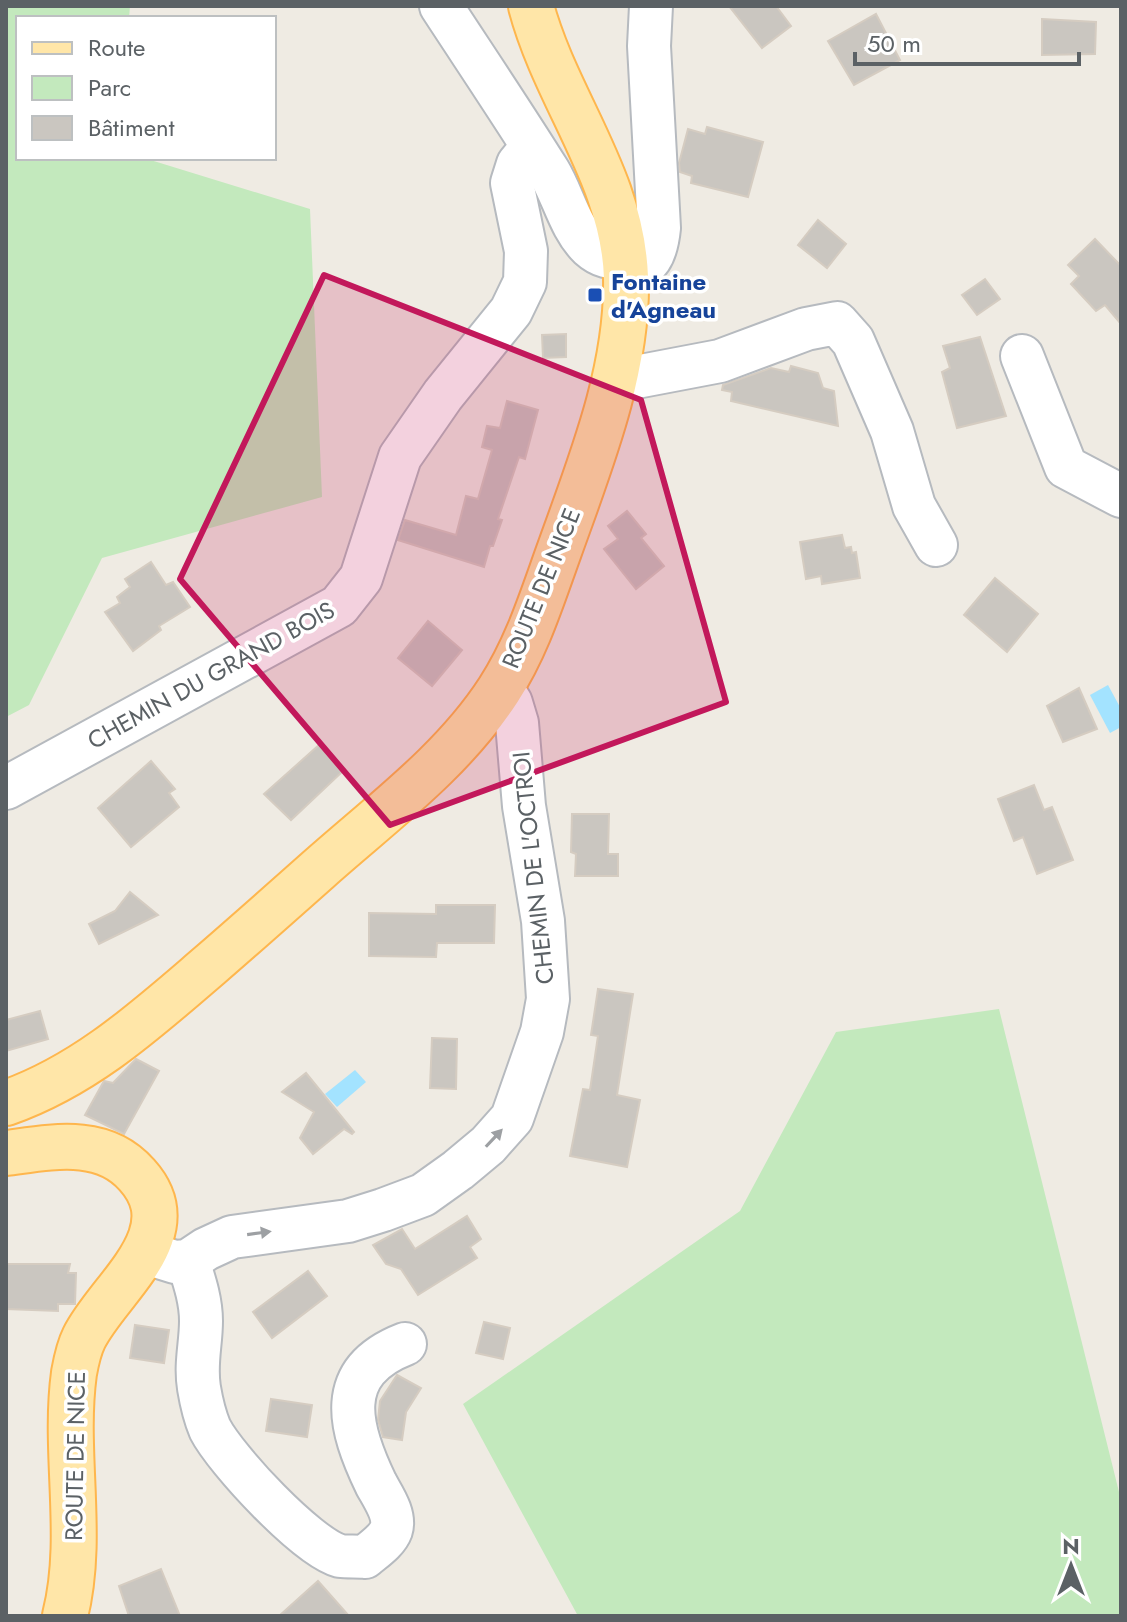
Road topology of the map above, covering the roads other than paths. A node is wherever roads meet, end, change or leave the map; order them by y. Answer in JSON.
{"nodes":[{"id":1,"x":441,"y":6,"type":"edge"},
{"id":2,"x":531,"y":6,"type":"edge"},
{"id":3,"x":651,"y":6,"type":"edge"},
{"id":4,"x":532,"y":147,"type":"junction"},
{"id":5,"x":625,"y":269,"type":"junction"},
{"id":6,"x":1022,"y":356,"type":"dead end"},
{"id":7,"x":615,"y":381,"type":"junction"},
{"id":8,"x":1121,"y":496,"type":"edge"},
{"id":9,"x":936,"y":545,"type":"dead end"},
{"id":10,"x":501,"y":687,"type":"junction"},
{"id":11,"x":6,"y":788,"type":"edge"},
{"id":12,"x":6,"y":1103,"type":"edge"},
{"id":13,"x":6,"y":1153,"type":"edge"},
{"id":14,"x":167,"y":1257,"type":"junction"},
{"id":15,"x":405,"y":1344,"type":"dead end"},
{"id":16,"x":65,"y":1616,"type":"edge"}],
"edges":[{"from":1,"to":4,"type":"street"},
{"from":2,"to":5,"type":"main road","name":"ROUTE DE NICE"},
{"from":3,"to":5,"type":"street"},
{"from":4,"to":5,"type":"street"},
{"from":4,"to":11,"type":"street","name":"CHEMIN DU GRAND BOIS"},
{"from":5,"to":7,"type":"main road","name":"ROUTE DE NICE"},
{"from":6,"to":8,"type":"street"},
{"from":7,"to":9,"type":"street"},
{"from":7,"to":10,"type":"main road","name":"ROUTE DE NICE"},
{"from":10,"to":12,"type":"main road","name":"ROUTE DE NICE"},
{"from":14,"to":10,"type":"street","name":"CHEMIN DE L'OCTROI","one_way":true},
{"from":13,"to":14,"type":"main road","name":"ROUTE DE NICE"},
{"from":14,"to":15,"type":"street"},
{"from":14,"to":16,"type":"main road","name":"ROUTE DE NICE"}]}
